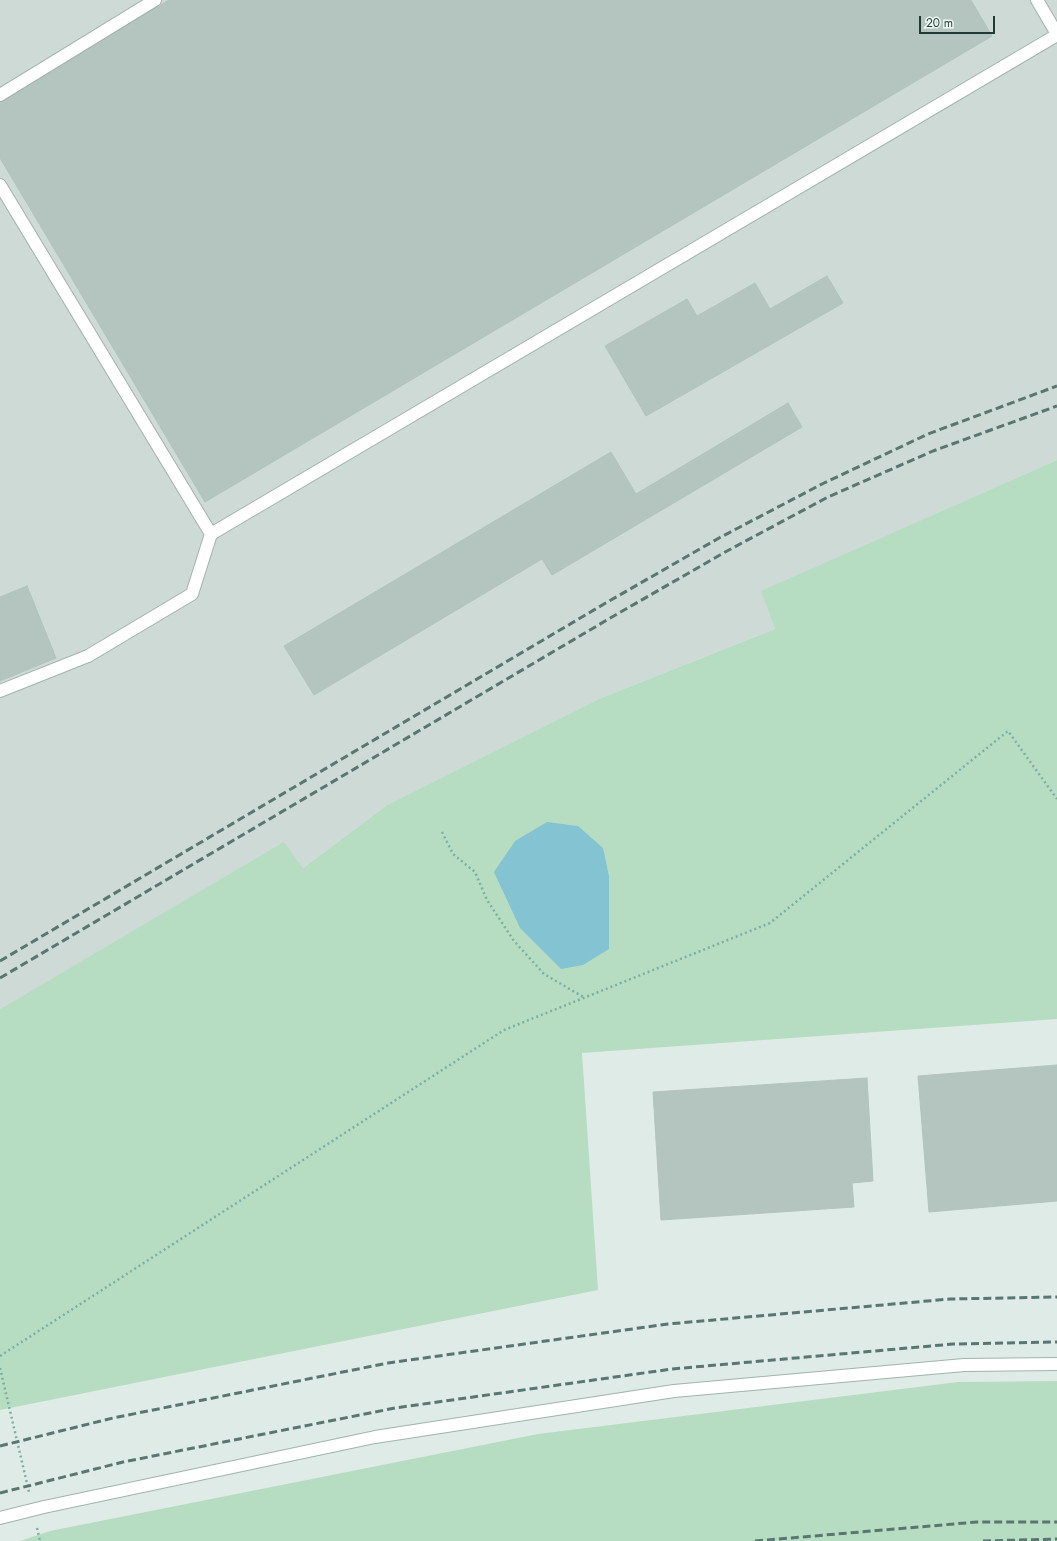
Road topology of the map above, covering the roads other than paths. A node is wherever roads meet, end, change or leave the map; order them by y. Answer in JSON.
{"nodes":[{"id":1,"x":155,"y":0,"type":"edge"},
{"id":2,"x":1037,"y":0,"type":"edge"},
{"id":3,"x":1057,"y":35,"type":"edge"},
{"id":4,"x":0,"y":95,"type":"edge"},
{"id":5,"x":0,"y":185,"type":"edge"},
{"id":6,"x":211,"y":534,"type":"junction"},
{"id":7,"x":0,"y":691,"type":"edge"},
{"id":8,"x":1057,"y":1364,"type":"edge"},
{"id":9,"x":0,"y":1518,"type":"edge"}],
"edges":[{"from":1,"to":4,"type":"lane"},
{"from":2,"to":3,"type":"lane"},
{"from":3,"to":6,"type":"lane"},
{"from":5,"to":6,"type":"lane"},
{"from":6,"to":7,"type":"lane"},
{"from":8,"to":9,"type":"lane"}]}
